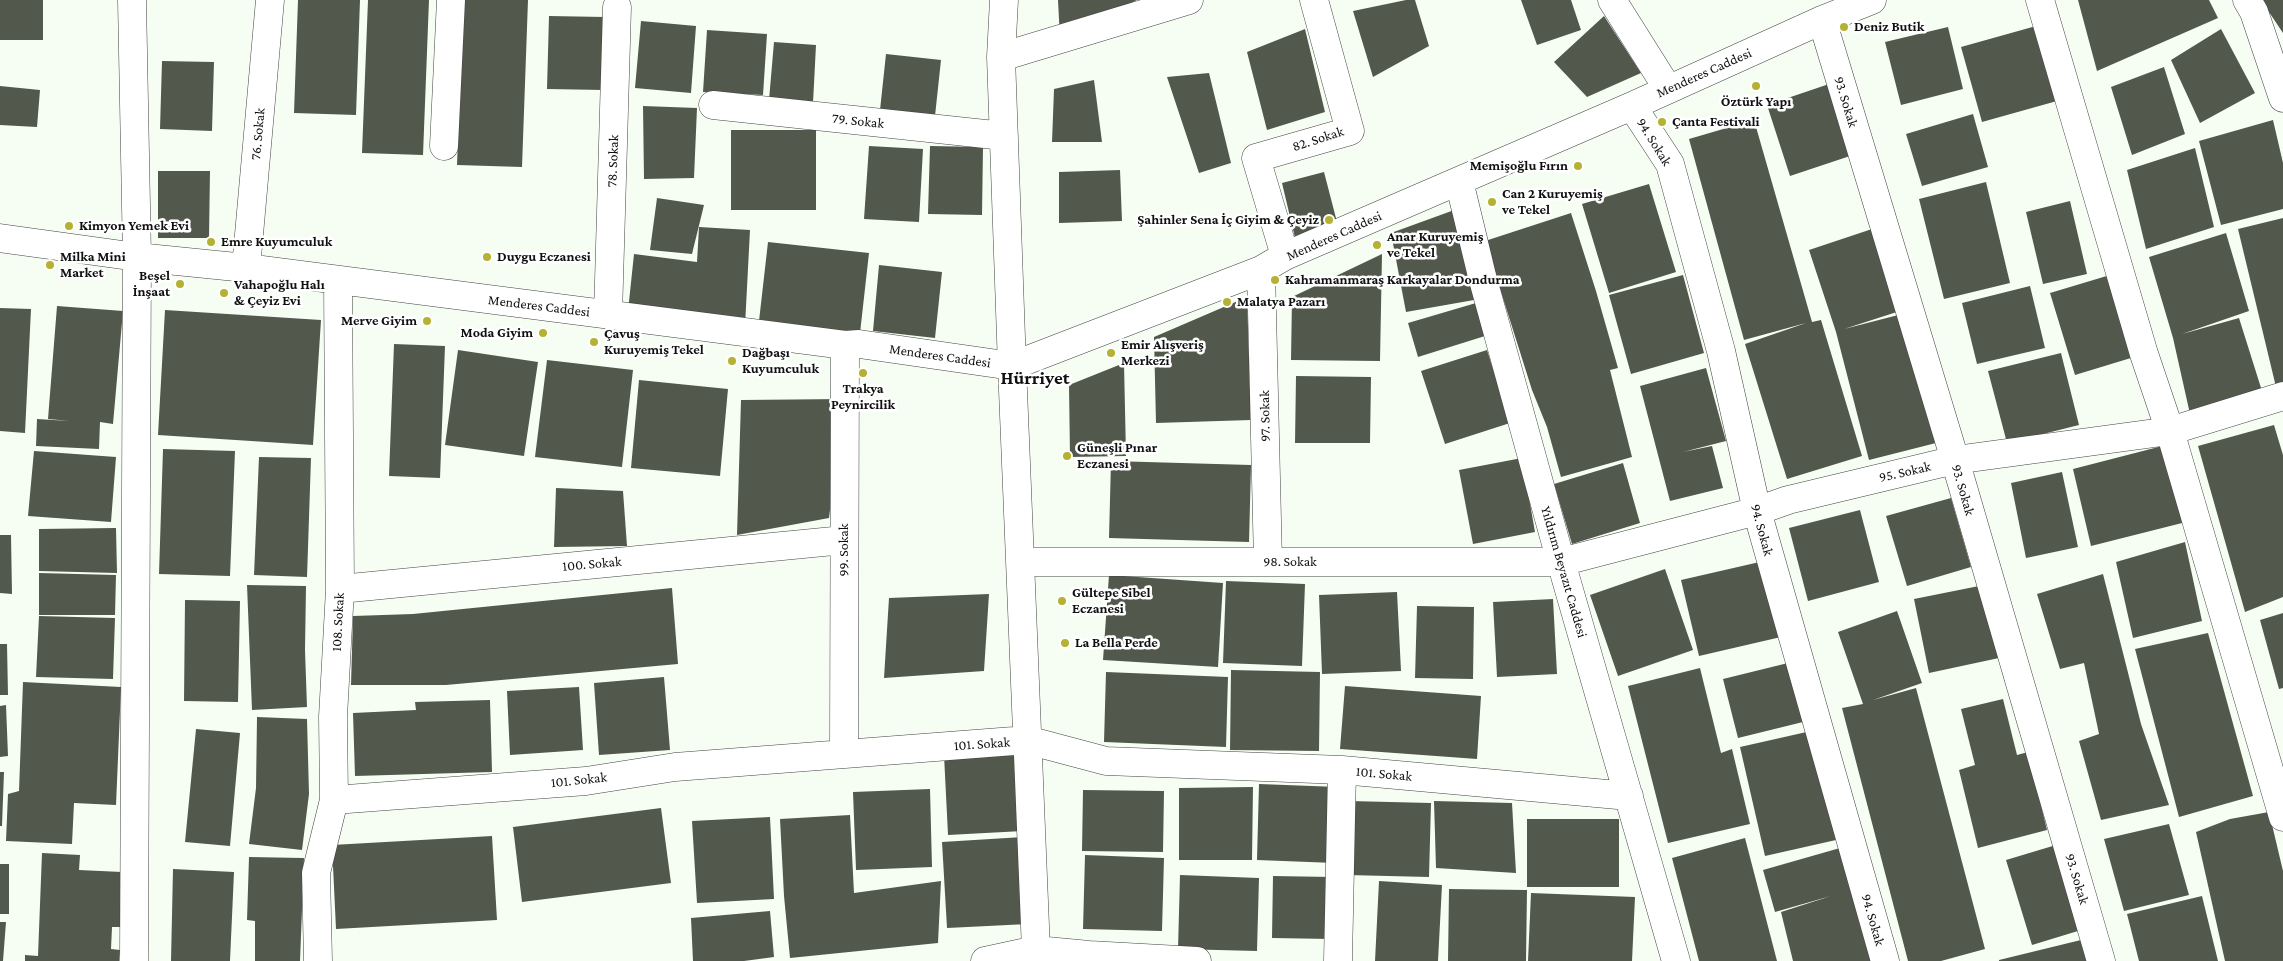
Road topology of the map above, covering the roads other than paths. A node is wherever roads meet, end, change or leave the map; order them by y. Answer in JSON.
{"nodes":[{"id":1,"x":132,"y":0,"type":"edge"},
{"id":2,"x":270,"y":0,"type":"edge"},
{"id":3,"x":451,"y":0,"type":"edge"},
{"id":4,"x":1004,"y":0,"type":"edge"},
{"id":5,"x":1189,"y":0,"type":"edge"},
{"id":6,"x":1314,"y":0,"type":"edge"},
{"id":7,"x":1612,"y":0,"type":"edge"},
{"id":8,"x":1872,"y":0,"type":"edge"},
{"id":9,"x":2040,"y":0,"type":"edge"},
{"id":10,"x":2247,"y":0,"type":"edge"},
{"id":11,"x":617,"y":7,"type":"dead end"},
{"id":12,"x":1822,"y":20,"type":"junction"},
{"id":13,"x":1001,"y":57,"type":"junction"},
{"id":14,"x":1668,"y":89,"type":"junction"},
{"id":15,"x":2283,"y":98,"type":"edge"},
{"id":16,"x":713,"y":105,"type":"dead end"},
{"id":17,"x":1632,"y":106,"type":"junction"},
{"id":18,"x":1004,"y":136,"type":"junction"},
{"id":19,"x":444,"y":146,"type":"dead end"},
{"id":20,"x":1459,"y":181,"type":"junction"},
{"id":21,"x":0,"y":238,"type":"edge"},
{"id":22,"x":1284,"y":256,"type":"junction"},
{"id":23,"x":137,"y":258,"type":"junction"},
{"id":24,"x":246,"y":268,"type":"junction"},
{"id":25,"x":1261,"y":270,"type":"junction"},
{"id":26,"x":338,"y":281,"type":"junction"},
{"id":27,"x":608,"y":315,"type":"junction"},
{"id":28,"x":845,"y":345,"type":"junction"},
{"id":29,"x":1012,"y":366,"type":"junction"},
{"id":30,"x":2283,"y":396,"type":"edge"},
{"id":31,"x":2170,"y":431,"type":"junction"},
{"id":32,"x":1954,"y":460,"type":"junction"},
{"id":33,"x":1757,"y":511,"type":"junction"},
{"id":34,"x":844,"y":540,"type":"junction"},
{"id":35,"x":1020,"y":562,"type":"junction"},
{"id":36,"x":1268,"y":562,"type":"junction"},
{"id":37,"x":1561,"y":562,"type":"junction"},
{"id":38,"x":340,"y":588,"type":"junction"},
{"id":39,"x":1027,"y":740,"type":"junction"},
{"id":40,"x":844,"y":754,"type":"junction"},
{"id":41,"x":1342,"y":770,"type":"junction"},
{"id":42,"x":1629,"y":796,"type":"junction"},
{"id":43,"x":334,"y":800,"type":"junction"},
{"id":44,"x":2283,"y":817,"type":"edge"},
{"id":45,"x":1037,"y":955,"type":"edge"},
{"id":46,"x":134,"y":961,"type":"edge"},
{"id":47,"x":318,"y":961,"type":"edge"},
{"id":48,"x":985,"y":961,"type":"edge"},
{"id":49,"x":1197,"y":961,"type":"edge"},
{"id":50,"x":1338,"y":961,"type":"edge"},
{"id":51,"x":1676,"y":961,"type":"edge"},
{"id":52,"x":1885,"y":961,"type":"edge"},
{"id":53,"x":2101,"y":961,"type":"edge"}],
"edges":[{"from":1,"to":23,"type":"street"},
{"from":2,"to":24,"type":"street","name":"76. Sokak"},
{"from":3,"to":19,"type":"street"},
{"from":4,"to":13,"type":"street"},
{"from":5,"to":13,"type":"street"},
{"from":6,"to":22,"type":"street","name":"82. Sokak"},
{"from":7,"to":14,"type":"street"},
{"from":8,"to":12,"type":"street","name":"Menderes Caddesi"},
{"from":9,"to":31,"type":"street"},
{"from":10,"to":15,"type":"street"},
{"from":11,"to":27,"type":"street","name":"78. Sokak"},
{"from":12,"to":14,"type":"street","name":"Menderes Caddesi"},
{"from":12,"to":32,"type":"street","name":"93. Sokak"},
{"from":13,"to":18,"type":"street"},
{"from":14,"to":17,"type":"street","name":"Menderes Caddesi"},
{"from":16,"to":18,"type":"street","name":"79. Sokak"},
{"from":17,"to":20,"type":"street","name":"Menderes Caddesi"},
{"from":17,"to":33,"type":"street","name":"94. Sokak"},
{"from":18,"to":29,"type":"street"},
{"from":20,"to":22,"type":"street","name":"Menderes Caddesi"},
{"from":20,"to":37,"type":"street","name":"Yıldırım Beyazıt Caddesi"},
{"from":21,"to":23,"type":"street","name":"Menderes Caddesi"},
{"from":22,"to":25,"type":"street","name":"Menderes Caddesi"},
{"from":23,"to":24,"type":"street","name":"Menderes Caddesi"},
{"from":23,"to":46,"type":"street"},
{"from":24,"to":26,"type":"street","name":"Menderes Caddesi"},
{"from":25,"to":29,"type":"street","name":"Menderes Caddesi"},
{"from":25,"to":36,"type":"street","name":"97. Sokak"},
{"from":26,"to":27,"type":"street","name":"Menderes Caddesi"},
{"from":26,"to":38,"type":"street","name":"108. Sokak"},
{"from":27,"to":28,"type":"street","name":"Menderes Caddesi"},
{"from":28,"to":29,"type":"street","name":"Menderes Caddesi"},
{"from":28,"to":34,"type":"street","name":"99. Sokak"},
{"from":29,"to":35,"type":"street"},
{"from":30,"to":31,"type":"street","name":"95. Sokak"},
{"from":31,"to":32,"type":"street","name":"95. Sokak"},
{"from":31,"to":44,"type":"street"},
{"from":32,"to":33,"type":"street","name":"95. Sokak"},
{"from":32,"to":53,"type":"street","name":"93. Sokak"},
{"from":33,"to":37,"type":"street","name":"95. Sokak"},
{"from":33,"to":52,"type":"street","name":"94. Sokak"},
{"from":34,"to":38,"type":"street","name":"100. Sokak"},
{"from":34,"to":40,"type":"street","name":"99. Sokak"},
{"from":35,"to":36,"type":"street","name":"98. Sokak"},
{"from":35,"to":39,"type":"street"},
{"from":36,"to":37,"type":"street","name":"98. Sokak"},
{"from":37,"to":42,"type":"street","name":"Yıldırım Beyazıt Caddesi"},
{"from":38,"to":43,"type":"street","name":"108. Sokak"},
{"from":39,"to":40,"type":"street","name":"101. Sokak"},
{"from":39,"to":41,"type":"street","name":"101. Sokak"},
{"from":39,"to":45,"type":"street"},
{"from":40,"to":43,"type":"street","name":"101. Sokak"},
{"from":41,"to":42,"type":"street","name":"101. Sokak"},
{"from":41,"to":50,"type":"street"},
{"from":42,"to":51,"type":"street","name":"Yıldırım Beyazıt Caddesi"},
{"from":43,"to":47,"type":"street","name":"108. Sokak"},
{"from":45,"to":48,"type":"street"},
{"from":45,"to":49,"type":"street"}]}
